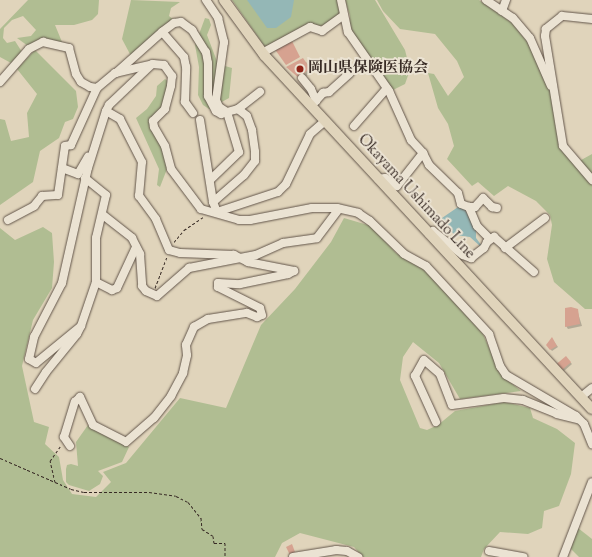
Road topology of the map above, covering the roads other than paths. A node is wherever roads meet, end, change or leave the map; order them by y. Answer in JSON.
{"nodes":[{"id":1,"x":206,"y":0,"type":"edge"},
{"id":2,"x":224,"y":0,"type":"edge"},
{"id":3,"x":341,"y":0,"type":"edge"},
{"id":4,"x":486,"y":0,"type":"edge"},
{"id":5,"x":506,"y":0,"type":"edge"},
{"id":6,"x":502,"y":11,"type":"junction"},
{"id":7,"x":344,"y":15,"type":"junction"},
{"id":8,"x":592,"y":19,"type":"edge"},
{"id":9,"x":162,"y":32,"type":"junction"},
{"id":10,"x":262,"y":53,"type":"junction"},
{"id":11,"x":153,"y":64,"type":"junction"},
{"id":12,"x":115,"y":73,"type":"junction"},
{"id":13,"x":350,"y":73,"type":"dead end"},
{"id":14,"x":302,"y":78,"type":"dead end"},
{"id":15,"x":0,"y":82,"type":"edge"},
{"id":16,"x":97,"y":88,"type":"junction"},
{"id":17,"x":387,"y":88,"type":"junction"},
{"id":18,"x":260,"y":92,"type":"dead end"},
{"id":19,"x":556,"y":98,"type":"junction"},
{"id":20,"x":313,"y":104,"type":"junction"},
{"id":21,"x":238,"y":109,"type":"junction"},
{"id":22,"x":106,"y":112,"type":"junction"},
{"id":23,"x":227,"y":112,"type":"junction"},
{"id":24,"x":193,"y":113,"type":"dead end"},
{"id":25,"x":200,"y":120,"type":"dead end"},
{"id":26,"x":324,"y":121,"type":"junction"},
{"id":27,"x":354,"y":126,"type":"dead end"},
{"id":28,"x":422,"y":153,"type":"junction"},
{"id":29,"x":92,"y":154,"type":"junction"},
{"id":30,"x":62,"y":168,"type":"junction"},
{"id":31,"x":86,"y":178,"type":"junction"},
{"id":32,"x":378,"y":179,"type":"junction"},
{"id":33,"x":210,"y":180,"type":"junction"},
{"id":34,"x":592,"y":180,"type":"edge"},
{"id":35,"x":213,"y":202,"type":"junction"},
{"id":36,"x":468,"y":208,"type":"junction"},
{"id":37,"x":498,"y":208,"type":"dead end"},
{"id":38,"x":339,"y":209,"type":"junction"},
{"id":39,"x":217,"y":212,"type":"junction"},
{"id":40,"x":103,"y":215,"type":"junction"},
{"id":41,"x":546,"y":218,"type":"dead end"},
{"id":42,"x":8,"y":220,"type":"dead end"},
{"id":43,"x":429,"y":234,"type":"junction"},
{"id":44,"x":490,"y":239,"type":"junction"},
{"id":45,"x":136,"y":246,"type":"junction"},
{"id":46,"x":505,"y":248,"type":"junction"},
{"id":47,"x":242,"y":258,"type":"junction"},
{"id":48,"x":534,"y":272,"type":"dead end"},
{"id":49,"x":96,"y":282,"type":"junction"},
{"id":50,"x":81,"y":326,"type":"junction"},
{"id":51,"x":592,"y":388,"type":"edge"},
{"id":52,"x":35,"y":389,"type":"dead end"},
{"id":53,"x":580,"y":397,"type":"junction"},
{"id":54,"x":592,"y":409,"type":"edge"},
{"id":55,"x":580,"y":420,"type":"junction"},
{"id":56,"x":436,"y":422,"type":"dead end"},
{"id":57,"x":592,"y":444,"type":"edge"},
{"id":58,"x":70,"y":446,"type":"dead end"},
{"id":59,"x":592,"y":482,"type":"edge"},
{"id":60,"x":341,"y":550,"type":"junction"},
{"id":61,"x":489,"y":551,"type":"dead end"},
{"id":62,"x":293,"y":557,"type":"edge"},
{"id":63,"x":324,"y":557,"type":"edge"},
{"id":64,"x":358,"y":557,"type":"edge"},
{"id":65,"x":523,"y":557,"type":"edge"},
{"id":66,"x":563,"y":557,"type":"edge"}],
"edges":[{"from":1,"to":23,"type":"street"},
{"from":2,"to":10,"type":"main road","name":"Okayama Ushimado Line"},
{"from":3,"to":7,"type":"street"},
{"from":4,"to":6,"type":"street"},
{"from":5,"to":6,"type":"street"},
{"from":6,"to":19,"type":"street"},
{"from":7,"to":10,"type":"street"},
{"from":7,"to":17,"type":"street"},
{"from":8,"to":19,"type":"street"},
{"from":9,"to":12,"type":"street"},
{"from":9,"to":23,"type":"street"},
{"from":9,"to":24,"type":"street"},
{"from":10,"to":20,"type":"main road","name":"Okayama Ushimado Line"},
{"from":11,"to":12,"type":"street"},
{"from":11,"to":22,"type":"street"},
{"from":11,"to":39,"type":"street"},
{"from":12,"to":16,"type":"street"},
{"from":13,"to":20,"type":"street"},
{"from":14,"to":20,"type":"street"},
{"from":15,"to":16,"type":"street"},
{"from":16,"to":30,"type":"street"},
{"from":17,"to":27,"type":"street"},
{"from":17,"to":28,"type":"street"},
{"from":18,"to":21,"type":"street"},
{"from":19,"to":34,"type":"street"},
{"from":20,"to":26,"type":"main road","name":"Okayama Ushimado Line"},
{"from":21,"to":23,"type":"street"},
{"from":21,"to":35,"type":"street"},
{"from":22,"to":29,"type":"street"},
{"from":22,"to":47,"type":"street"},
{"from":23,"to":33,"type":"street"},
{"from":25,"to":33,"type":"street"},
{"from":26,"to":32,"type":"main road","name":"Okayama Ushimado Line"},
{"from":26,"to":39,"type":"street"},
{"from":28,"to":32,"type":"street"},
{"from":28,"to":36,"type":"street"},
{"from":29,"to":30,"type":"street"},
{"from":29,"to":31,"type":"street"},
{"from":30,"to":42,"type":"street"},
{"from":31,"to":40,"type":"street"},
{"from":31,"to":50,"type":"street"},
{"from":32,"to":43,"type":"main road","name":"Okayama Ushimado Line"},
{"from":33,"to":35,"type":"street"},
{"from":35,"to":39,"type":"street"},
{"from":36,"to":37,"type":"street"},
{"from":36,"to":44,"type":"street"},
{"from":38,"to":39,"type":"street"},
{"from":38,"to":47,"type":"street"},
{"from":38,"to":55,"type":"street"},
{"from":40,"to":45,"type":"street"},
{"from":40,"to":49,"type":"street"},
{"from":41,"to":46,"type":"street"},
{"from":43,"to":44,"type":"street"},
{"from":43,"to":53,"type":"main road","name":"Okayama Ushimado Line"},
{"from":44,"to":46,"type":"street"},
{"from":45,"to":47,"type":"street"},
{"from":45,"to":49,"type":"street"},
{"from":46,"to":48,"type":"street"},
{"from":47,"to":58,"type":"street"},
{"from":49,"to":50,"type":"street"},
{"from":50,"to":52,"type":"street"},
{"from":51,"to":53,"type":"street"},
{"from":53,"to":54,"type":"main road","name":"Okayama Ushimado Line"},
{"from":55,"to":56,"type":"street"},
{"from":55,"to":57,"type":"street"},
{"from":59,"to":66,"type":"street"},
{"from":60,"to":62,"type":"street"},
{"from":60,"to":63,"type":"street"},
{"from":60,"to":64,"type":"street"},
{"from":61,"to":65,"type":"street"}]}
